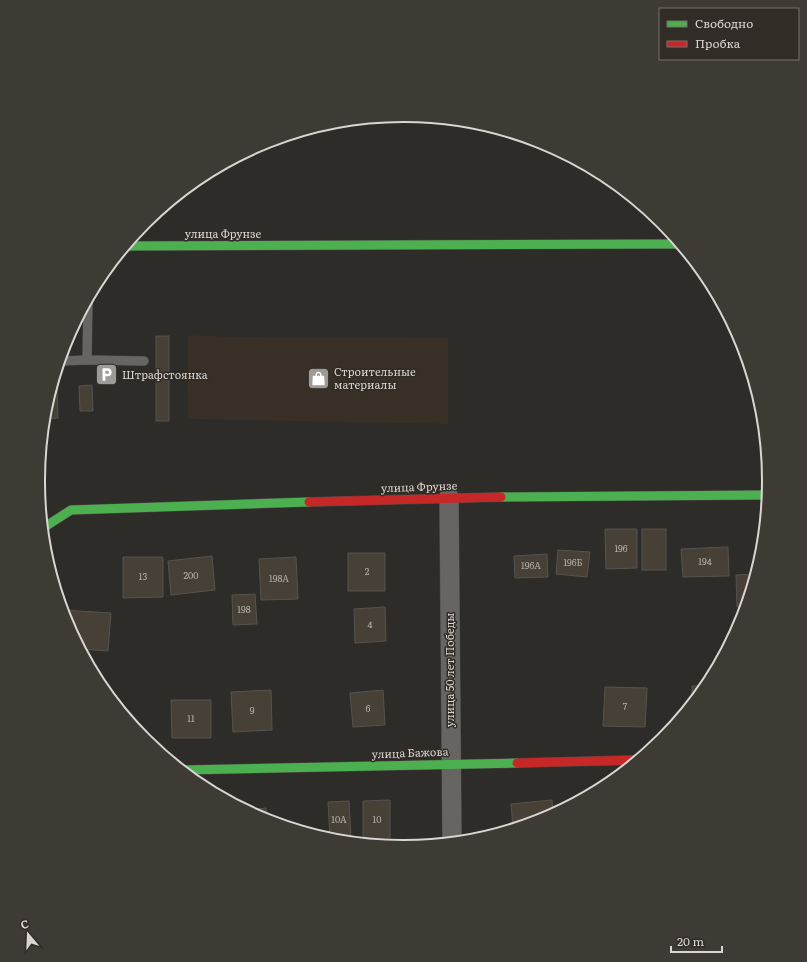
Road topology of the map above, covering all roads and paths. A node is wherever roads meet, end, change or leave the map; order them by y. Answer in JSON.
{"nodes":[{"id":1,"x":672,"y":244,"type":"edge"},
{"id":2,"x":133,"y":246,"type":"edge"},
{"id":3,"x":88,"y":311,"type":"edge"},
{"id":4,"x":87,"y":360,"type":"junction"},
{"id":5,"x":66,"y":361,"type":"edge"},
{"id":6,"x":144,"y":361,"type":"dead end"},
{"id":7,"x":761,"y":495,"type":"edge"},
{"id":8,"x":449,"y":497,"type":"junction"},
{"id":9,"x":48,"y":525,"type":"edge"},
{"id":10,"x":628,"y":760,"type":"edge"},
{"id":11,"x":450,"y":764,"type":"junction"},
{"id":12,"x":192,"y":770,"type":"edge"},
{"id":13,"x":452,"y":836,"type":"edge"}],
"edges":[{"from":1,"to":2,"type":"street","name":"улица Фрунзе"},
{"from":3,"to":4,"type":"lane"},
{"from":4,"to":5,"type":"lane"},
{"from":4,"to":6,"type":"lane"},
{"from":7,"to":8,"type":"street","name":"улица Фрунзе"},
{"from":8,"to":9,"type":"street","name":"улица Фрунзе"},
{"from":8,"to":11,"type":"street","name":"улица 50 лет Победы"},
{"from":10,"to":11,"type":"street","name":"улица Бажова"},
{"from":11,"to":12,"type":"street","name":"улица Бажова"},
{"from":11,"to":13,"type":"street","name":"улица 50 лет Победы"}]}
